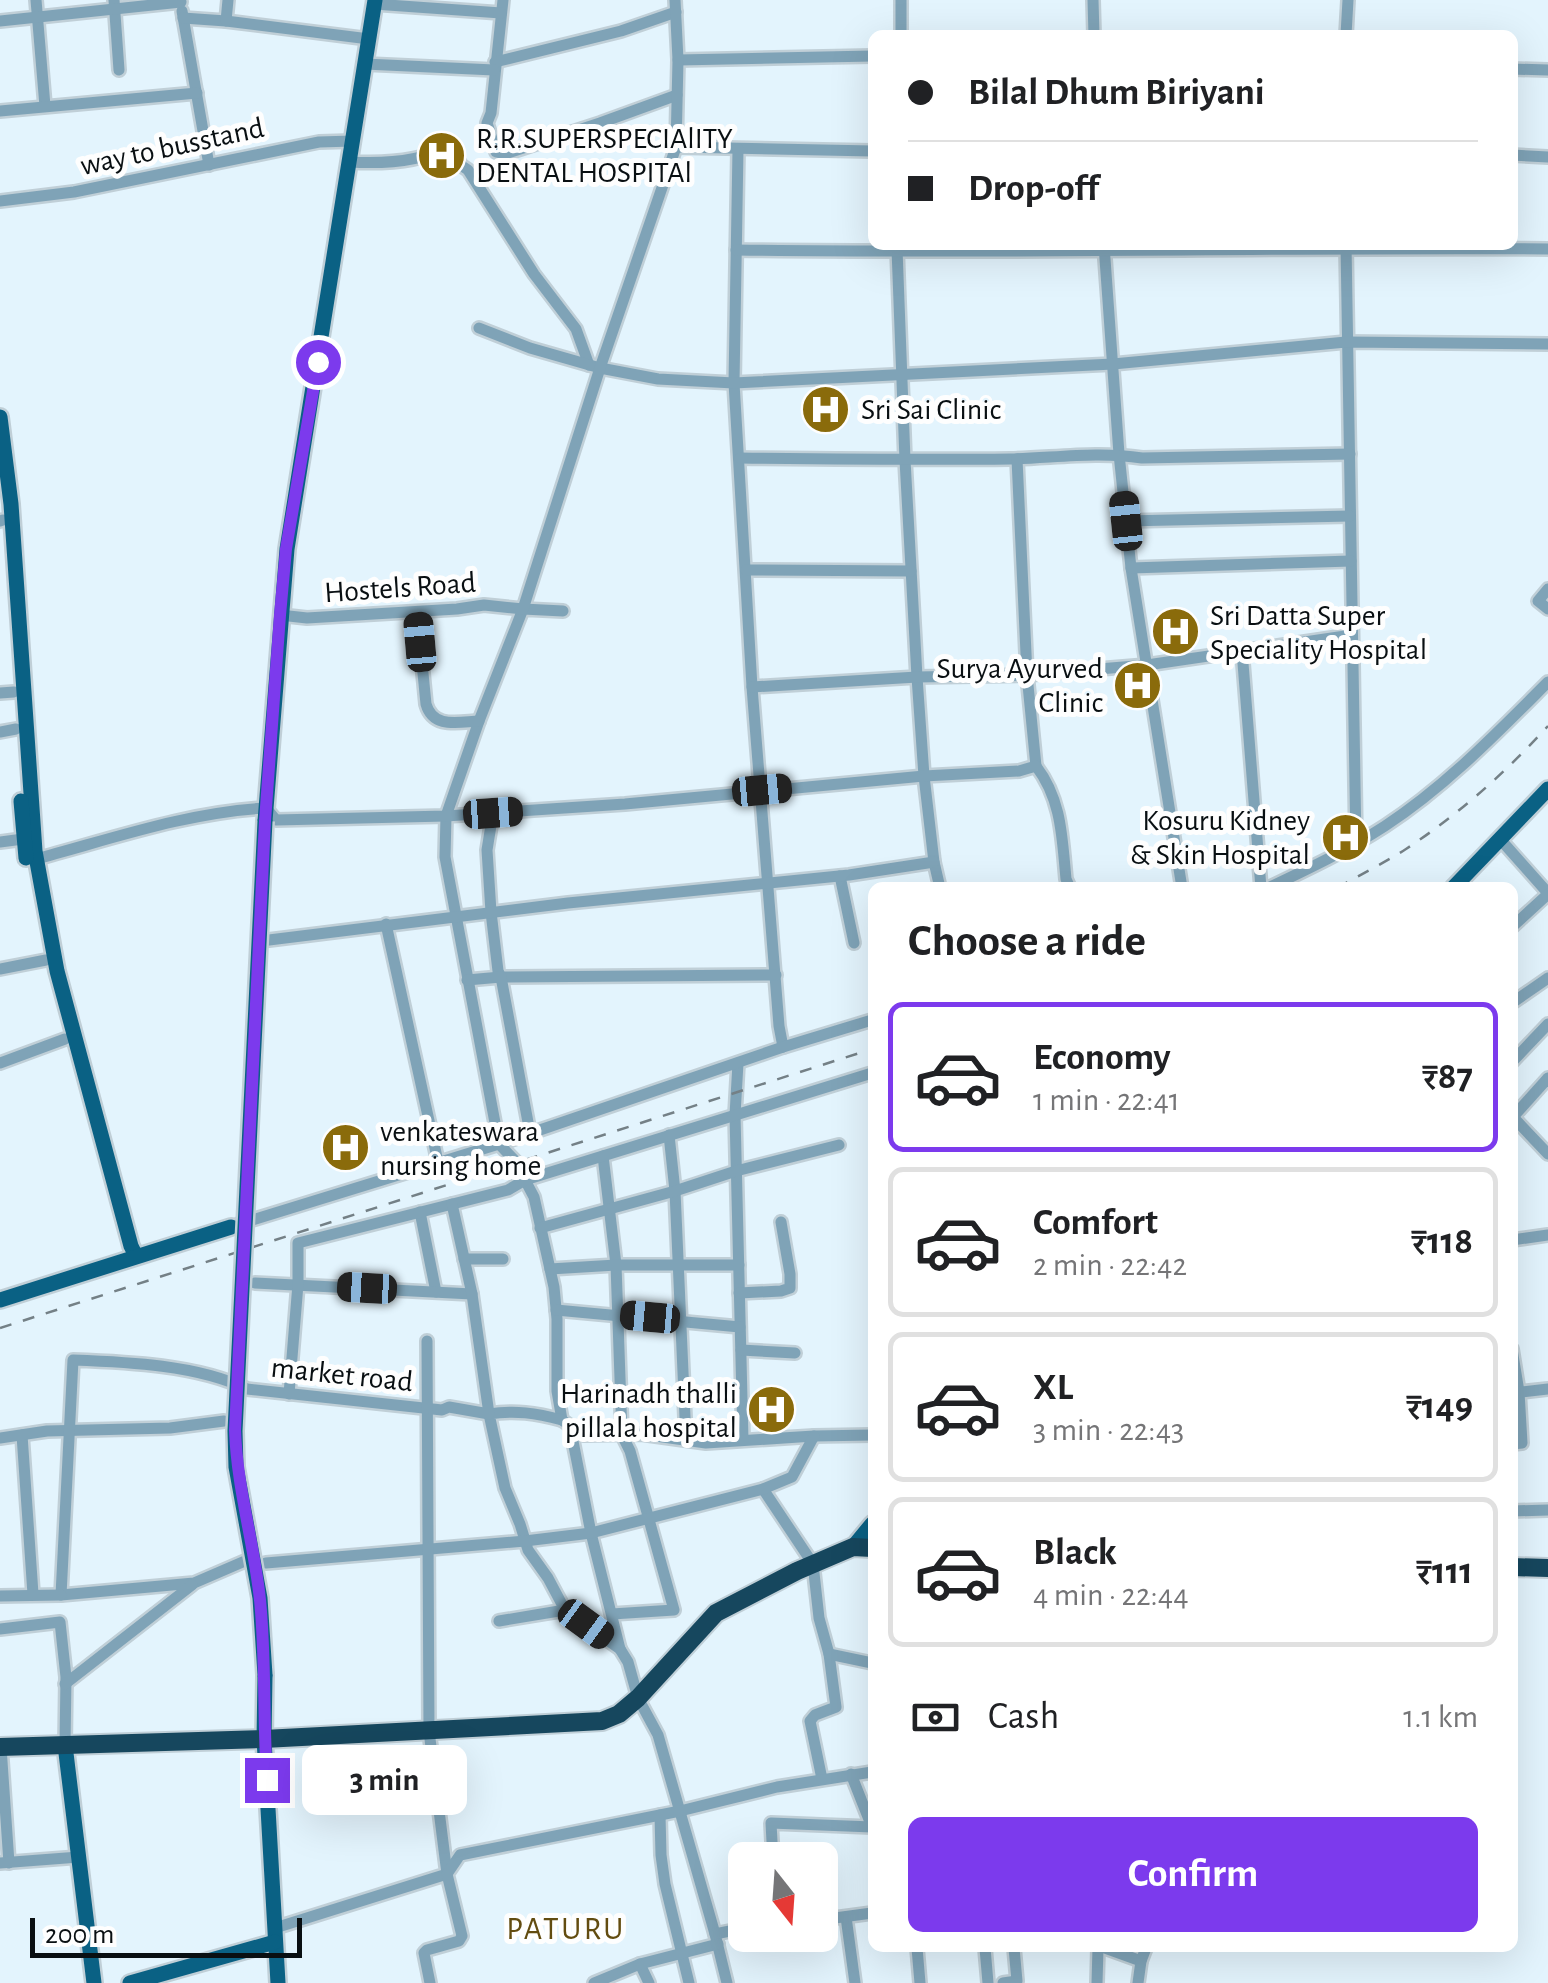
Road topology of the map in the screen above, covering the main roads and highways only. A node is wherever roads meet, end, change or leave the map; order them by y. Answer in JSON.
{"nodes":[{"id":1,"x":375,"y":2,"type":"edge"},
{"id":2,"x":0,"y":417,"type":"edge"},
{"id":3,"x":0,"y":491,"type":"edge"},
{"id":4,"x":1,"y":520,"type":"edge"},
{"id":5,"x":7,"y":692,"type":"edge"},
{"id":6,"x":8,"y":730,"type":"edge"},
{"id":7,"x":1548,"y":789,"type":"edge"},
{"id":8,"x":1459,"y":882,"type":"edge"},
{"id":9,"x":232,"y":1226,"type":"road end"},
{"id":10,"x":132,"y":1258,"type":"junction"},
{"id":11,"x":0,"y":1300,"type":"edge"},
{"id":12,"x":868,"y":1529,"type":"edge"},
{"id":13,"x":852,"y":1547,"type":"junction"},
{"id":14,"x":868,"y":1548,"type":"edge"},
{"id":15,"x":1518,"y":1566,"type":"edge"},
{"id":16,"x":1548,"y":1568,"type":"edge"},
{"id":17,"x":264,"y":1740,"type":"junction"},
{"id":18,"x":65,"y":1745,"type":"junction"},
{"id":19,"x":1,"y":1747,"type":"edge"},
{"id":20,"x":275,"y":1935,"type":"junction"},
{"id":21,"x":94,"y":1983,"type":"edge"},
{"id":22,"x":130,"y":1983,"type":"edge"},
{"id":23,"x":278,"y":1983,"type":"edge"}],
"edges":[{"from":1,"to":17,"type":"main road","bridge":true},
{"from":2,"to":10,"type":"main road"},
{"from":3,"to":4,"type":"main road"},
{"from":4,"to":5,"type":"main road"},
{"from":5,"to":6,"type":"main road"},
{"from":6,"to":10,"type":"main road"},
{"from":7,"to":8,"type":"main road"},
{"from":9,"to":10,"type":"main road"},
{"from":10,"to":11,"type":"main road"},
{"from":12,"to":13,"type":"main road"},
{"from":13,"to":14,"type":"highway"},
{"from":13,"to":17,"type":"highway"},
{"from":15,"to":16,"type":"highway"},
{"from":17,"to":18,"type":"highway"},
{"from":17,"to":20,"type":"main road"},
{"from":18,"to":19,"type":"highway"},
{"from":18,"to":21,"type":"main road"},
{"from":20,"to":22,"type":"main road"},
{"from":20,"to":23,"type":"main road"}]}
